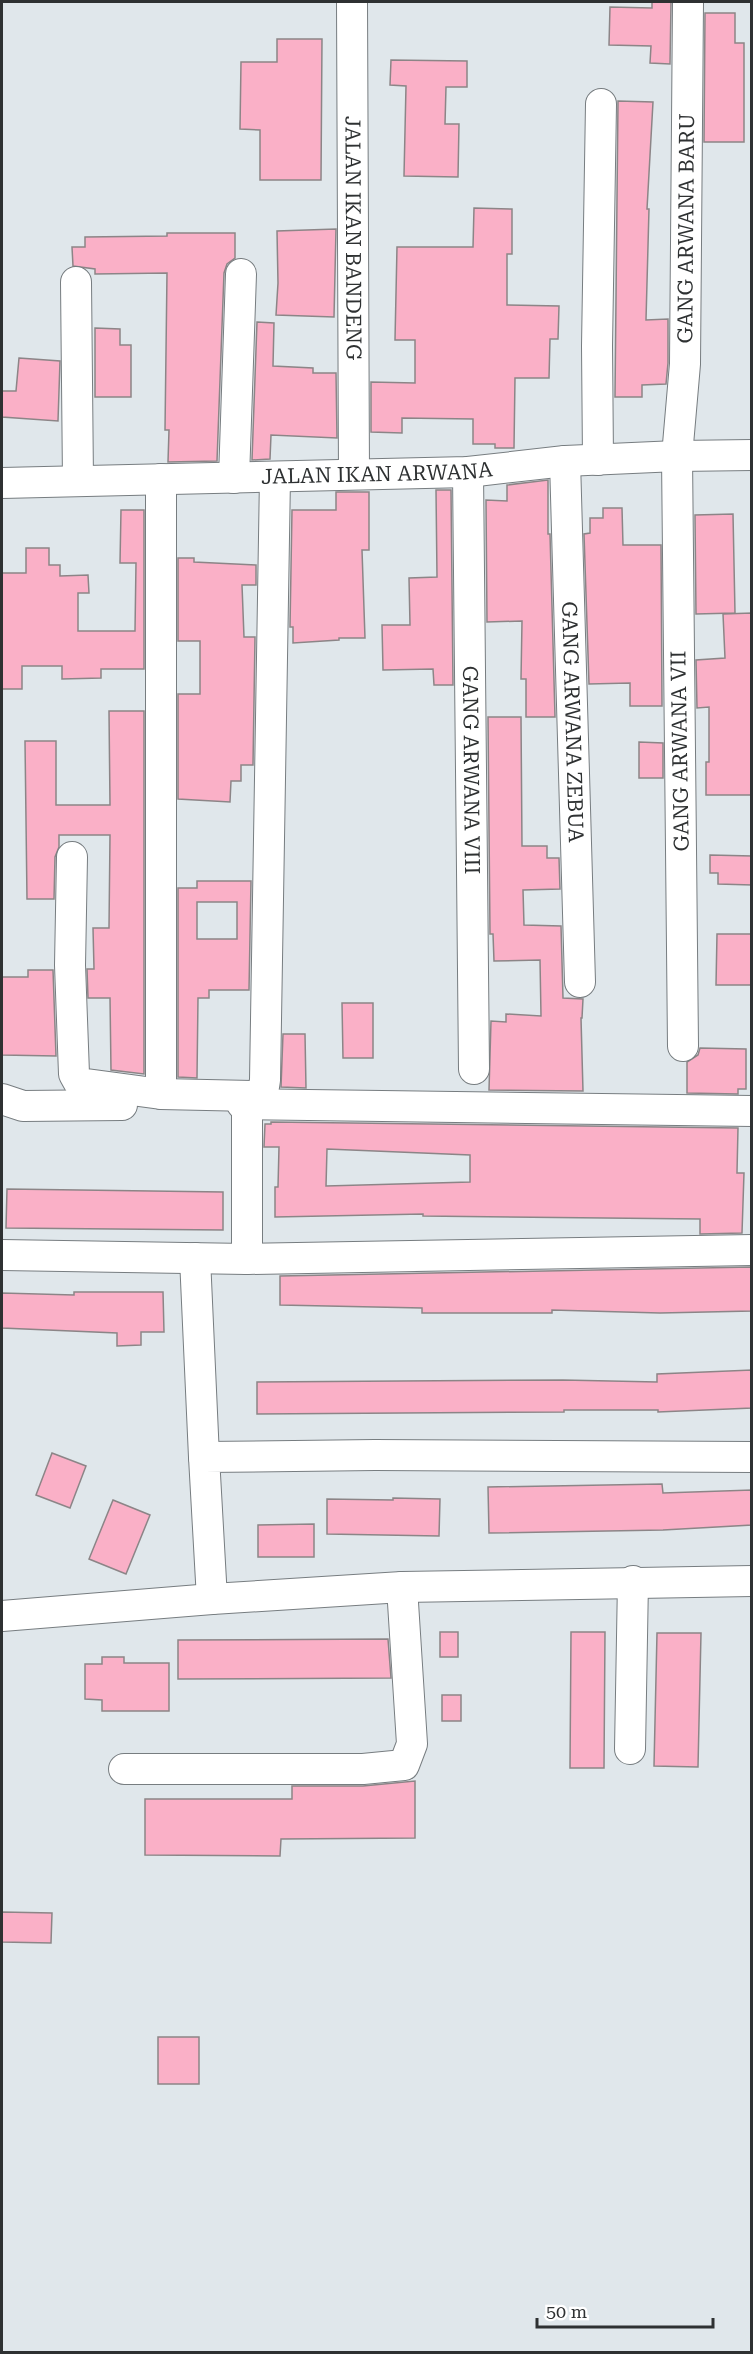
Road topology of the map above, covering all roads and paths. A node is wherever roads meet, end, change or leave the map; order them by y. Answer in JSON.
{"nodes":[{"id":1,"x":352,"y":2,"type":"edge"},
{"id":2,"x":688,"y":2,"type":"edge"},
{"id":3,"x":601,"y":104,"type":"dead end"},
{"id":4,"x":241,"y":274,"type":"dead end"},
{"id":5,"x":76,"y":282,"type":"dead end"},
{"id":6,"x":752,"y":455,"type":"edge"},
{"id":7,"x":677,"y":456,"type":"junction"},
{"id":8,"x":598,"y":460,"type":"junction"},
{"id":9,"x":565,"y":461,"type":"junction"},
{"id":10,"x":468,"y":472,"type":"junction"},
{"id":11,"x":354,"y":474,"type":"junction"},
{"id":12,"x":275,"y":477,"type":"junction"},
{"id":13,"x":234,"y":478,"type":"junction"},
{"id":14,"x":161,"y":479,"type":"junction"},
{"id":15,"x":78,"y":481,"type":"junction"},
{"id":16,"x":2,"y":483,"type":"edge"},
{"id":17,"x":72,"y":857,"type":"dead end"},
{"id":18,"x":580,"y":982,"type":"dead end"},
{"id":19,"x":683,"y":1046,"type":"dead end"},
{"id":20,"x":474,"y":1069,"type":"dead end"},
{"id":21,"x":161,"y":1094,"type":"junction"},
{"id":22,"x":2,"y":1099,"type":"edge"},
{"id":23,"x":248,"y":1104,"type":"junction"},
{"id":24,"x":752,"y":1111,"type":"edge"},
{"id":25,"x":752,"y":1250,"type":"edge"},
{"id":26,"x":2,"y":1255,"type":"edge"},
{"id":27,"x":195,"y":1258,"type":"junction"},
{"id":28,"x":248,"y":1259,"type":"junction"},
{"id":29,"x":204,"y":1457,"type":"junction"},
{"id":30,"x":752,"y":1457,"type":"edge"},
{"id":31,"x":633,"y":1581,"type":"junction"},
{"id":32,"x":752,"y":1581,"type":"edge"},
{"id":33,"x":402,"y":1587,"type":"junction"},
{"id":34,"x":213,"y":1599,"type":"junction"},
{"id":35,"x":2,"y":1616,"type":"edge"},
{"id":36,"x":630,"y":1749,"type":"dead end"},
{"id":37,"x":124,"y":1769,"type":"dead end"}],
"edges":[{"from":1,"to":11,"type":"street","name":"JALAN IKAN BANDENG"},
{"from":2,"to":7,"type":"street","name":"GANG ARWANA BARU"},
{"from":3,"to":8,"type":"street"},
{"from":4,"to":13,"type":"street"},
{"from":5,"to":15,"type":"street"},
{"from":6,"to":7,"type":"street","name":"JALAN IKAN ARWANA"},
{"from":7,"to":8,"type":"street","name":"JALAN IKAN ARWANA"},
{"from":7,"to":19,"type":"street","name":"GANG ARWANA VII"},
{"from":8,"to":9,"type":"street","name":"JALAN IKAN ARWANA"},
{"from":9,"to":10,"type":"street","name":"JALAN IKAN ARWANA"},
{"from":9,"to":18,"type":"street","name":"GANG ARWANA ZEBUA"},
{"from":10,"to":11,"type":"street","name":"JALAN IKAN ARWANA"},
{"from":10,"to":20,"type":"street","name":"GANG ARWANA VIII"},
{"from":11,"to":12,"type":"street","name":"JALAN IKAN ARWANA"},
{"from":12,"to":13,"type":"street","name":"JALAN IKAN ARWANA"},
{"from":12,"to":21,"type":"street"},
{"from":13,"to":14,"type":"street","name":"JALAN IKAN ARWANA"},
{"from":14,"to":15,"type":"street","name":"JALAN IKAN ARWANA"},
{"from":14,"to":21,"type":"street"},
{"from":15,"to":16,"type":"street","name":"JALAN IKAN ARWANA"},
{"from":17,"to":21,"type":"street"},
{"from":22,"to":23,"type":"street"},
{"from":23,"to":24,"type":"street"},
{"from":23,"to":28,"type":"street"},
{"from":25,"to":28,"type":"street"},
{"from":26,"to":27,"type":"street"},
{"from":27,"to":28,"type":"street"},
{"from":27,"to":29,"type":"street"},
{"from":29,"to":30,"type":"street"},
{"from":29,"to":34,"type":"street"},
{"from":31,"to":32,"type":"street"},
{"from":31,"to":33,"type":"street"},
{"from":31,"to":36,"type":"street"},
{"from":33,"to":34,"type":"street"},
{"from":33,"to":37,"type":"street"},
{"from":34,"to":35,"type":"street"}]}
